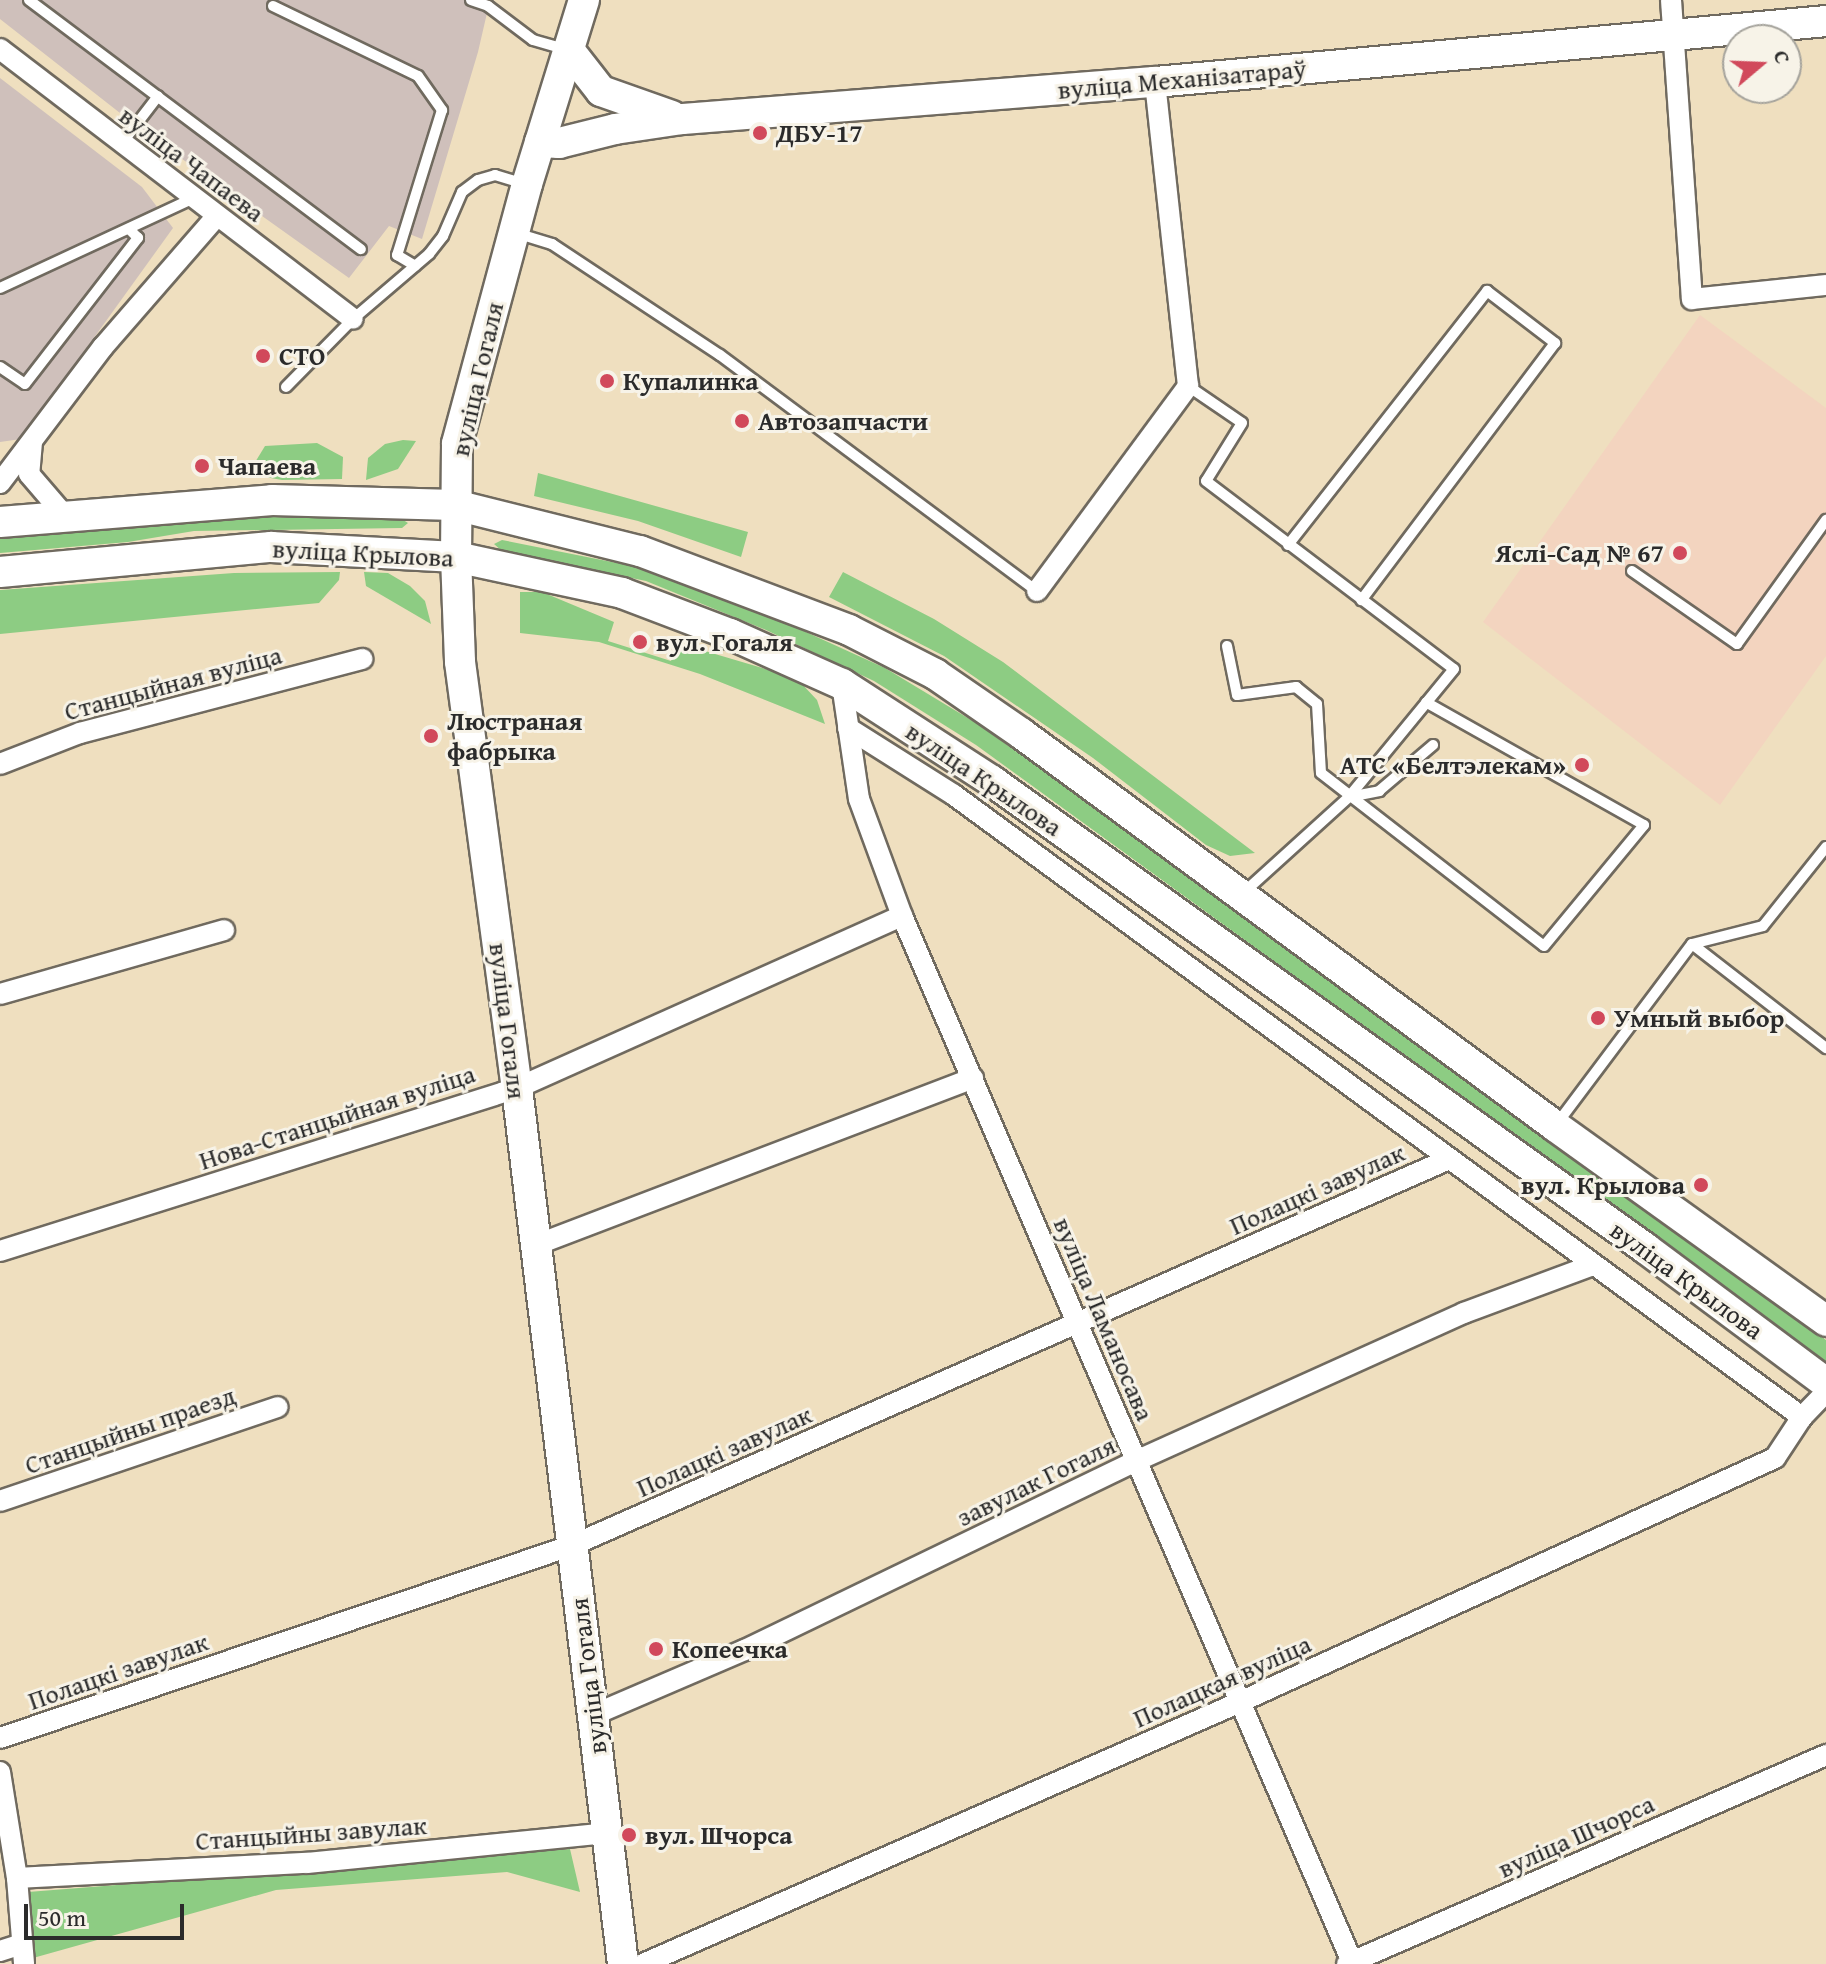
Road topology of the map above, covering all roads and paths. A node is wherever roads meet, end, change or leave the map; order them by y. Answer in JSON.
{"nodes":[{"id":1,"x":29,"y":0,"type":"edge"},
{"id":2,"x":471,"y":0,"type":"edge"},
{"id":3,"x":584,"y":0,"type":"edge"},
{"id":4,"x":1671,"y":0,"type":"edge"},
{"id":5,"x":273,"y":6,"type":"dead end"},
{"id":6,"x":1826,"y":21,"type":"edge"},
{"id":7,"x":1674,"y":36,"type":"junction"},
{"id":8,"x":0,"y":49,"type":"edge"},
{"id":9,"x":569,"y":50,"type":"junction"},
{"id":10,"x":1155,"y":82,"type":"junction"},
{"id":11,"x":158,"y":96,"type":"junction"},
{"id":12,"x":682,"y":119,"type":"junction"},
{"id":13,"x":540,"y":142,"type":"junction"},
{"id":14,"x":122,"y":143,"type":"junction"},
{"id":15,"x":527,"y":184,"type":"junction"},
{"id":16,"x":194,"y":198,"type":"junction"},
{"id":17,"x":217,"y":216,"type":"junction"},
{"id":18,"x":129,"y":229,"type":"junction"},
{"id":19,"x":514,"y":232,"type":"junction"},
{"id":20,"x":361,"y":249,"type":"dead end"},
{"id":21,"x":415,"y":266,"type":"junction"},
{"id":22,"x":1826,"y":285,"type":"edge"},
{"id":23,"x":0,"y":288,"type":"edge"},
{"id":24,"x":353,"y":319,"type":"junction"},
{"id":25,"x":0,"y":367,"type":"edge"},
{"id":26,"x":1188,"y":386,"type":"junction"},
{"id":27,"x":286,"y":387,"type":"dead end"},
{"id":28,"x":32,"y":442,"type":"junction"},
{"id":29,"x":0,"y":483,"type":"edge"},
{"id":30,"x":455,"y":505,"type":"junction"},
{"id":31,"x":66,"y":517,"type":"junction"},
{"id":32,"x":1826,"y":520,"type":"edge"},
{"id":33,"x":0,"y":522,"type":"edge"},
{"id":34,"x":1288,"y":545,"type":"junction"},
{"id":35,"x":456,"y":557,"type":"junction"},
{"id":36,"x":1632,"y":571,"type":"dead end"},
{"id":37,"x":0,"y":572,"type":"edge"},
{"id":38,"x":1037,"y":591,"type":"joint"},
{"id":39,"x":1361,"y":600,"type":"junction"},
{"id":40,"x":1227,"y":646,"type":"dead end"},
{"id":41,"x":362,"y":659,"type":"dead end"},
{"id":42,"x":842,"y":684,"type":"junction"},
{"id":43,"x":1426,"y":702,"type":"junction"},
{"id":44,"x":848,"y":728,"type":"junction"},
{"id":45,"x":1433,"y":745,"type":"dead end"},
{"id":46,"x":0,"y":764,"type":"edge"},
{"id":47,"x":1349,"y":797,"type":"junction"},
{"id":48,"x":1826,"y":847,"type":"edge"},
{"id":49,"x":1241,"y":894,"type":"junction"},
{"id":50,"x":902,"y":916,"type":"junction"},
{"id":51,"x":224,"y":930,"type":"dead end"},
{"id":52,"x":1692,"y":944,"type":"junction"},
{"id":53,"x":0,"y":994,"type":"edge"},
{"id":54,"x":1826,"y":1048,"type":"edge"},
{"id":55,"x":973,"y":1078,"type":"junction"},
{"id":56,"x":517,"y":1088,"type":"junction"},
{"id":57,"x":1555,"y":1126,"type":"junction"},
{"id":58,"x":1449,"y":1159,"type":"junction"},
{"id":59,"x":536,"y":1245,"type":"junction"},
{"id":60,"x":0,"y":1251,"type":"edge"},
{"id":61,"x":1593,"y":1265,"type":"junction"},
{"id":62,"x":1826,"y":1321,"type":"edge"},
{"id":63,"x":1078,"y":1323,"type":"junction"},
{"id":64,"x":1826,"y":1383,"type":"edge"},
{"id":65,"x":1826,"y":1392,"type":"edge"},
{"id":66,"x":277,"y":1407,"type":"dead end"},
{"id":67,"x":1802,"y":1417,"type":"junction"},
{"id":68,"x":1136,"y":1461,"type":"junction"},
{"id":69,"x":0,"y":1501,"type":"edge"},
{"id":70,"x":573,"y":1545,"type":"junction"},
{"id":71,"x":1240,"y":1702,"type":"junction"},
{"id":72,"x":593,"y":1715,"type":"junction"},
{"id":73,"x":0,"y":1738,"type":"edge"},
{"id":74,"x":1826,"y":1755,"type":"edge"},
{"id":75,"x":0,"y":1772,"type":"edge"},
{"id":76,"x":607,"y":1833,"type":"junction"},
{"id":77,"x":17,"y":1878,"type":"junction"},
{"id":78,"x":0,"y":1951,"type":"edge"},
{"id":79,"x":23,"y":1954,"type":"edge"},
{"id":80,"x":1351,"y":1963,"type":"edge"},
{"id":81,"x":623,"y":1964,"type":"edge"},
{"id":82,"x":643,"y":1964,"type":"edge"}],
"edges":[{"from":1,"to":11,"type":"lane"},
{"from":2,"to":9,"type":"lane"},
{"from":3,"to":9,"type":"main road","name":"вуліца Гогаля"},
{"from":4,"to":7,"type":"street"},
{"from":5,"to":21,"type":"lane"},
{"from":6,"to":7,"type":"main road","name":"вуліца Механізатараў"},
{"from":7,"to":10,"type":"main road","name":"вуліца Механізатараў"},
{"from":7,"to":22,"type":"street"},
{"from":8,"to":14,"type":"street","name":"вуліца Чапаева"},
{"from":9,"to":12,"type":"main road"},
{"from":9,"to":13,"type":"main road","name":"вуліца Гогаля"},
{"from":10,"to":12,"type":"main road","name":"вуліца Механізатараў"},
{"from":10,"to":26,"type":"street"},
{"from":11,"to":14,"type":"lane"},
{"from":11,"to":20,"type":"lane"},
{"from":12,"to":13,"type":"main road","name":"вуліца Механізатараў"},
{"from":13,"to":15,"type":"main road","name":"вуліца Гогаля"},
{"from":14,"to":16,"type":"street","name":"вуліца Чапаева"},
{"from":15,"to":19,"type":"main road","name":"вуліца Гогаля"},
{"from":15,"to":21,"type":"lane"},
{"from":16,"to":17,"type":"street","name":"вуліца Чапаева"},
{"from":16,"to":18,"type":"lane"},
{"from":17,"to":24,"type":"street","name":"вуліца Чапаева"},
{"from":17,"to":28,"type":"street"},
{"from":18,"to":23,"type":"lane"},
{"from":18,"to":25,"type":"lane"},
{"from":19,"to":30,"type":"main road","name":"вуліца Гогаля"},
{"from":19,"to":38,"type":"lane"},
{"from":21,"to":24,"type":"lane"},
{"from":24,"to":27,"type":"lane"},
{"from":26,"to":34,"type":"lane"},
{"from":26,"to":38,"type":"street"},
{"from":28,"to":29,"type":"street"},
{"from":28,"to":31,"type":"street"},
{"from":30,"to":31,"type":"main road","name":"вуліца Крылова"},
{"from":30,"to":35,"type":"main road","name":"вуліца Гогаля"},
{"from":30,"to":49,"type":"main road","name":"вуліца Крылова"},
{"from":31,"to":33,"type":"main road","name":"вуліца Крылова"},
{"from":32,"to":36,"type":"lane"},
{"from":34,"to":39,"type":"lane"},
{"from":34,"to":39,"type":"lane"},
{"from":35,"to":37,"type":"main road","name":"вуліца Крылова"},
{"from":35,"to":42,"type":"main road","name":"вуліца Крылова"},
{"from":35,"to":56,"type":"main road","name":"вуліца Гогаля"},
{"from":39,"to":43,"type":"lane"},
{"from":40,"to":47,"type":"lane"},
{"from":41,"to":46,"type":"street","name":"Станцыйная вуліца"},
{"from":42,"to":44,"type":"street","name":"вуліца Ламаносава"},
{"from":42,"to":64,"type":"main road","name":"вуліца Крылова"},
{"from":43,"to":47,"type":"lane"},
{"from":43,"to":47,"type":"lane"},
{"from":44,"to":50,"type":"street","name":"вуліца Ламаносава"},
{"from":44,"to":58,"type":"street"},
{"from":45,"to":47,"type":"lane"},
{"from":47,"to":49,"type":"lane"},
{"from":48,"to":52,"type":"lane"},
{"from":49,"to":57,"type":"main road","name":"вуліца Крылова"},
{"from":50,"to":55,"type":"street","name":"вуліца Ламаносава"},
{"from":50,"to":56,"type":"street","name":"Нова-Станцыйная вуліца"},
{"from":51,"to":53,"type":"street"},
{"from":52,"to":54,"type":"lane"},
{"from":52,"to":57,"type":"lane"},
{"from":55,"to":59,"type":"street"},
{"from":55,"to":63,"type":"street","name":"вуліца Ламаносава"},
{"from":56,"to":59,"type":"main road","name":"вуліца Гогаля"},
{"from":56,"to":60,"type":"street","name":"Нова-Станцыйная вуліца"},
{"from":57,"to":62,"type":"main road","name":"вуліца Крылова"},
{"from":58,"to":61,"type":"street"},
{"from":58,"to":63,"type":"street","name":"Полацкі завулак"},
{"from":59,"to":70,"type":"main road","name":"вуліца Гогаля"},
{"from":61,"to":67,"type":"street"},
{"from":61,"to":68,"type":"street","name":"завулак Гогаля"},
{"from":63,"to":68,"type":"street","name":"вуліца Ламаносава"},
{"from":63,"to":70,"type":"street","name":"Полацкі завулак"},
{"from":65,"to":67,"type":"street","name":"Полацкая вуліца"},
{"from":66,"to":69,"type":"street","name":"Станцыйны праезд"},
{"from":67,"to":71,"type":"street","name":"Полацкая вуліца"},
{"from":68,"to":71,"type":"street","name":"вуліца Ламаносава"},
{"from":68,"to":72,"type":"street","name":"завулак Гогаля"},
{"from":70,"to":72,"type":"main road","name":"вуліца Гогаля"},
{"from":70,"to":73,"type":"street","name":"Полацкі завулак"},
{"from":71,"to":80,"type":"street","name":"вуліца Ламаносава"},
{"from":71,"to":82,"type":"street","name":"Полацкая вуліца"},
{"from":72,"to":76,"type":"main road","name":"вуліца Гогаля"},
{"from":74,"to":80,"type":"street","name":"вуліца Шчорса"},
{"from":75,"to":77,"type":"street"},
{"from":76,"to":77,"type":"street","name":"Станцыйны завулак"},
{"from":76,"to":81,"type":"main road","name":"вуліца Гогаля"},
{"from":77,"to":79,"type":"street"},
{"from":78,"to":79,"type":"street"}]}
